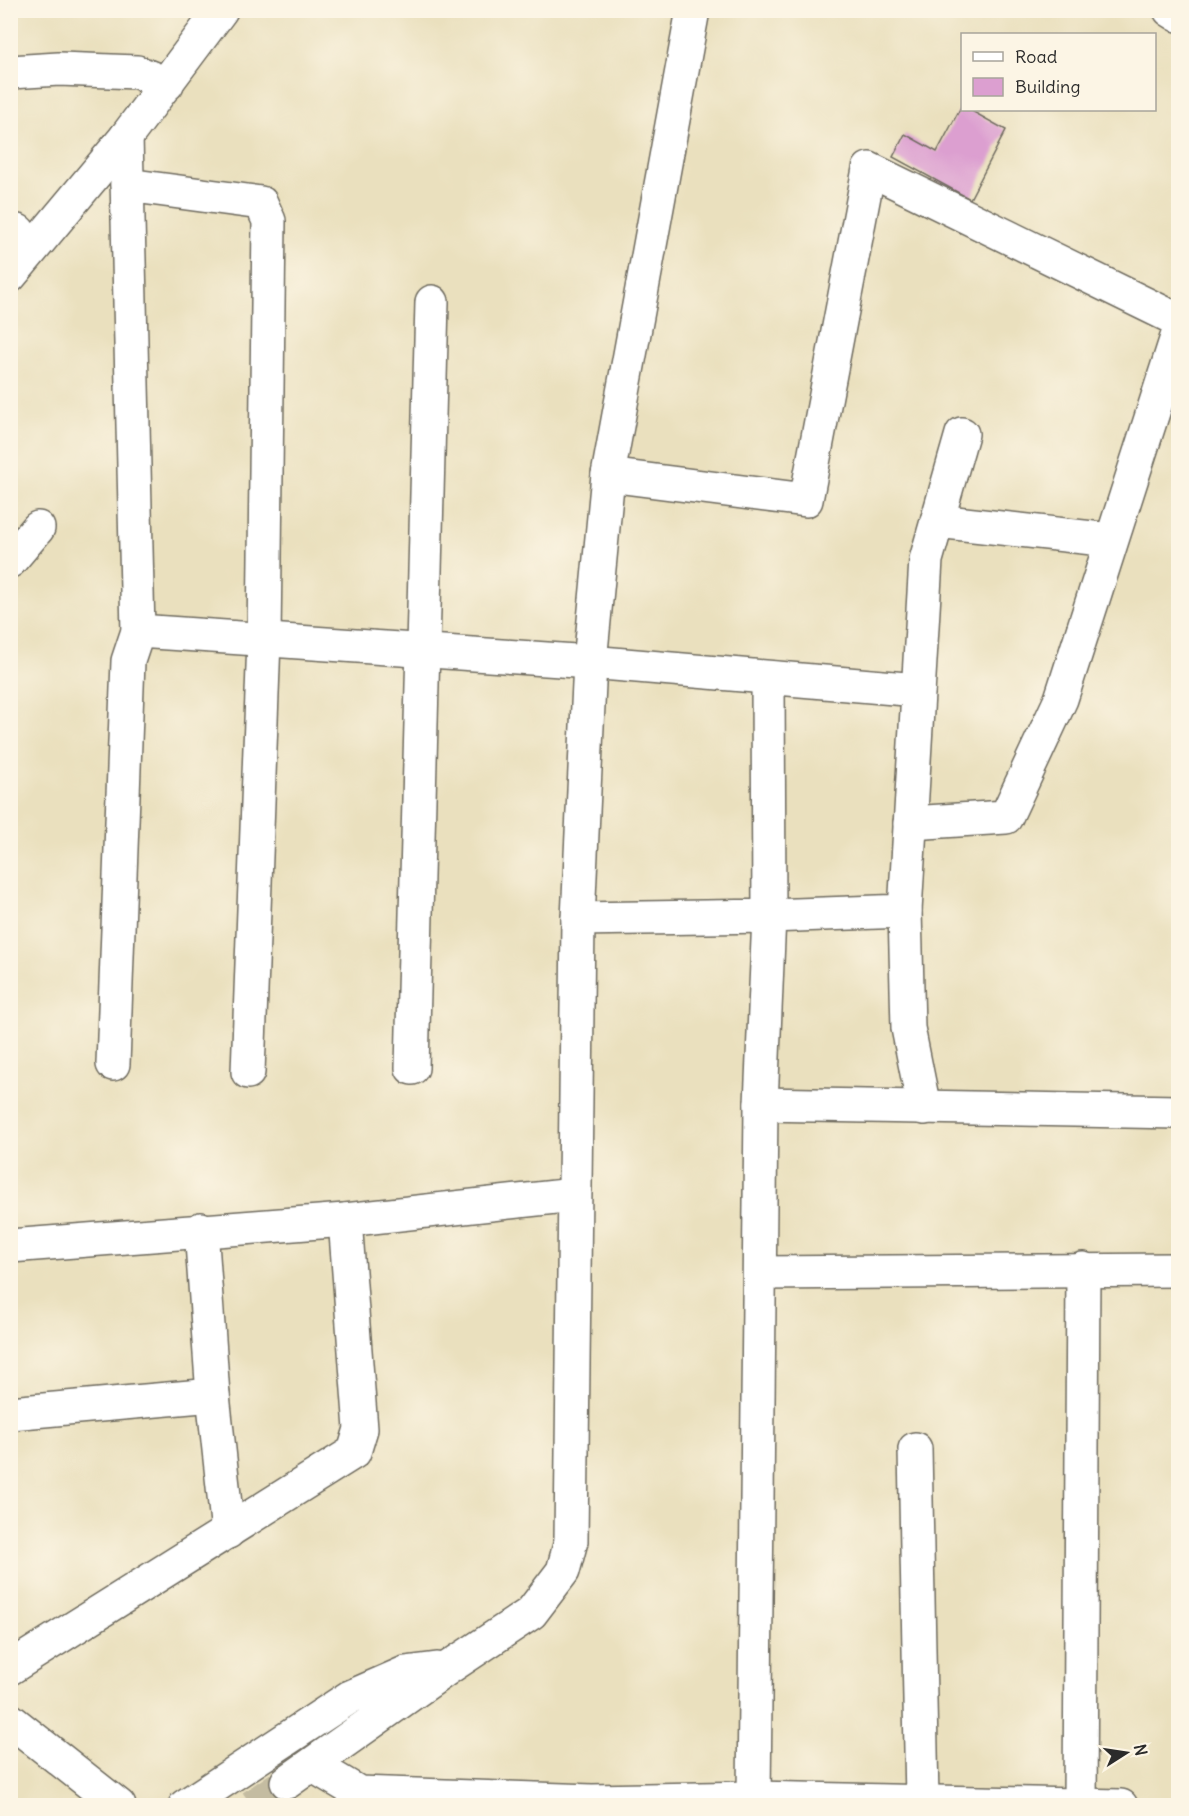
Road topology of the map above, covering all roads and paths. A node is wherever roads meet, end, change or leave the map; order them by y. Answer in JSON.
{"nodes":[{"id":1,"x":221,"y":10,"type":"edge"},
{"id":2,"x":693,"y":10,"type":"edge"},
{"id":3,"x":1170,"y":10,"type":"edge"},
{"id":4,"x":1179,"y":15,"type":"edge"},
{"id":5,"x":10,"y":72,"type":"edge"},
{"id":6,"x":167,"y":84,"type":"junction"},
{"id":7,"x":126,"y":137,"type":"junction"},
{"id":8,"x":127,"y":185,"type":"junction"},
{"id":9,"x":21,"y":239,"type":"edge"},
{"id":10,"x":10,"y":276,"type":"edge"},
{"id":11,"x":432,"y":302,"type":"dead end"},
{"id":12,"x":1179,"y":320,"type":"edge"},
{"id":13,"x":1179,"y":334,"type":"edge"},
{"id":14,"x":962,"y":434,"type":"dead end"},
{"id":15,"x":608,"y":474,"type":"junction"},
{"id":16,"x":937,"y":521,"type":"junction"},
{"id":17,"x":38,"y":528,"type":"dead end"},
{"id":18,"x":1111,"y":540,"type":"junction"},
{"id":19,"x":10,"y":561,"type":"edge"},
{"id":20,"x":138,"y":631,"type":"junction"},
{"id":21,"x":264,"y":640,"type":"junction"},
{"id":22,"x":423,"y":652,"type":"junction"},
{"id":23,"x":590,"y":662,"type":"junction"},
{"id":24,"x":768,"y":679,"type":"junction"},
{"id":25,"x":918,"y":690,"type":"junction"},
{"id":26,"x":910,"y":823,"type":"junction"},
{"id":27,"x":905,"y":911,"type":"junction"},
{"id":28,"x":769,"y":916,"type":"junction"},
{"id":29,"x":578,"y":919,"type":"junction"},
{"id":30,"x":113,"y":1064,"type":"dead end"},
{"id":31,"x":412,"y":1068,"type":"dead end"},
{"id":32,"x":248,"y":1072,"type":"dead end"},
{"id":33,"x":761,"y":1104,"type":"junction"},
{"id":34,"x":924,"y":1107,"type":"junction"},
{"id":35,"x":1179,"y":1113,"type":"edge"},
{"id":36,"x":574,"y":1195,"type":"junction"},
{"id":37,"x":345,"y":1220,"type":"junction"},
{"id":38,"x":201,"y":1229,"type":"junction"},
{"id":39,"x":10,"y":1246,"type":"edge"},
{"id":40,"x":1083,"y":1269,"type":"junction"},
{"id":41,"x":1179,"y":1270,"type":"edge"},
{"id":42,"x":760,"y":1273,"type":"junction"},
{"id":43,"x":213,"y":1395,"type":"junction"},
{"id":44,"x":10,"y":1413,"type":"edge"},
{"id":45,"x":915,"y":1449,"type":"dead end"},
{"id":46,"x":228,"y":1532,"type":"junction"},
{"id":47,"x":10,"y":1668,"type":"edge"},
{"id":48,"x":448,"y":1668,"type":"junction"},
{"id":49,"x":10,"y":1720,"type":"edge"},
{"id":50,"x":761,"y":1801,"type":"edge"},
{"id":51,"x":911,"y":1802,"type":"edge"},
{"id":52,"x":592,"y":1803,"type":"edge"},
{"id":53,"x":1080,"y":1804,"type":"edge"},
{"id":54,"x":119,"y":1806,"type":"edge"},
{"id":55,"x":185,"y":1806,"type":"edge"},
{"id":56,"x":1121,"y":1806,"type":"edge"}],
"edges":[{"from":1,"to":6,"type":"street"},
{"from":2,"to":15,"type":"street"},
{"from":3,"to":4,"type":"street"},
{"from":5,"to":6,"type":"street"},
{"from":6,"to":7,"type":"street"},
{"from":7,"to":8,"type":"street"},
{"from":7,"to":9,"type":"street"},
{"from":8,"to":20,"type":"street"},
{"from":8,"to":21,"type":"street"},
{"from":9,"to":10,"type":"street"},
{"from":11,"to":22,"type":"street"},
{"from":12,"to":15,"type":"street"},
{"from":13,"to":18,"type":"street"},
{"from":14,"to":16,"type":"street"},
{"from":15,"to":23,"type":"street"},
{"from":16,"to":18,"type":"street"},
{"from":16,"to":25,"type":"street"},
{"from":17,"to":19,"type":"street"},
{"from":18,"to":26,"type":"street"},
{"from":20,"to":21,"type":"street"},
{"from":20,"to":30,"type":"street"},
{"from":21,"to":22,"type":"street"},
{"from":21,"to":32,"type":"street"},
{"from":22,"to":23,"type":"street"},
{"from":22,"to":31,"type":"street"},
{"from":23,"to":24,"type":"street"},
{"from":23,"to":29,"type":"street"},
{"from":24,"to":25,"type":"street"},
{"from":24,"to":28,"type":"street"},
{"from":25,"to":26,"type":"street"},
{"from":26,"to":27,"type":"street"},
{"from":27,"to":28,"type":"street"},
{"from":27,"to":34,"type":"street"},
{"from":28,"to":29,"type":"street"},
{"from":28,"to":33,"type":"street"},
{"from":29,"to":36,"type":"street"},
{"from":33,"to":34,"type":"street"},
{"from":33,"to":42,"type":"street"},
{"from":34,"to":35,"type":"street"},
{"from":36,"to":37,"type":"street"},
{"from":36,"to":48,"type":"street"},
{"from":37,"to":38,"type":"street"},
{"from":37,"to":46,"type":"street"},
{"from":38,"to":39,"type":"street"},
{"from":38,"to":43,"type":"street"},
{"from":40,"to":41,"type":"street"},
{"from":40,"to":42,"type":"street"},
{"from":40,"to":53,"type":"street"},
{"from":42,"to":50,"type":"street"},
{"from":43,"to":44,"type":"street"},
{"from":43,"to":46,"type":"street"},
{"from":45,"to":51,"type":"street"},
{"from":46,"to":47,"type":"street"},
{"from":48,"to":52,"type":"street"},
{"from":48,"to":55,"type":"street"},
{"from":49,"to":54,"type":"street"},
{"from":50,"to":51,"type":"street"},
{"from":50,"to":52,"type":"street"},
{"from":51,"to":53,"type":"street"},
{"from":53,"to":56,"type":"street"}]}
